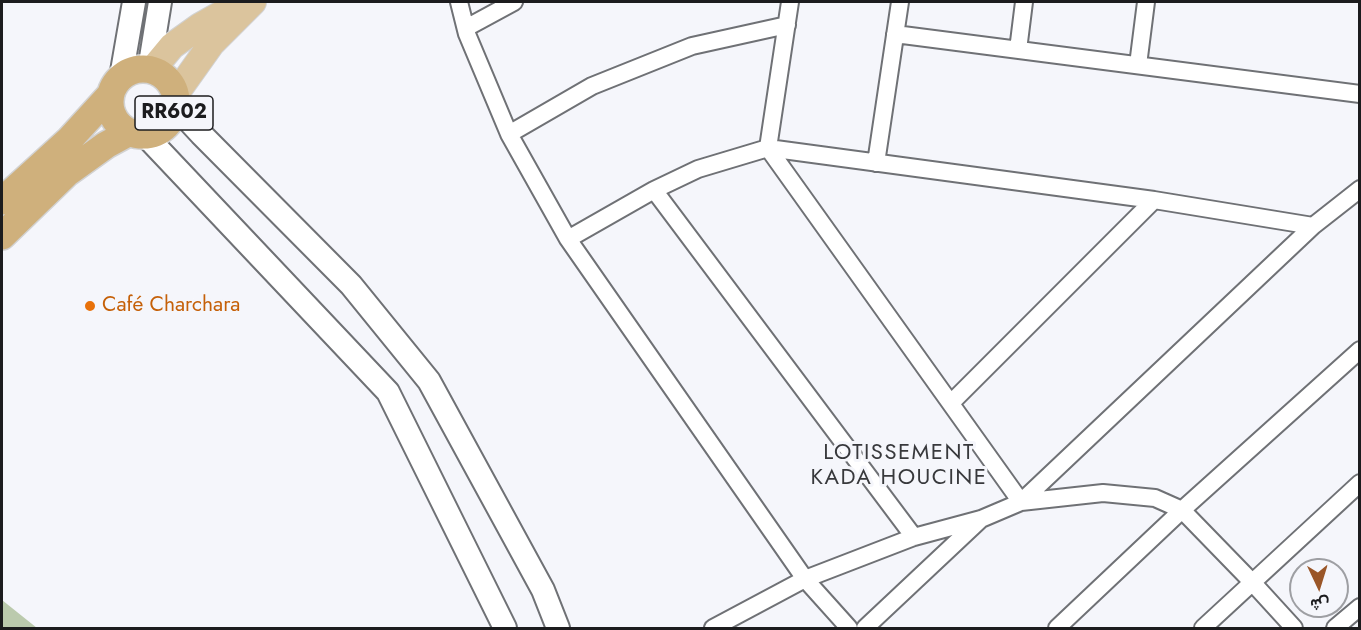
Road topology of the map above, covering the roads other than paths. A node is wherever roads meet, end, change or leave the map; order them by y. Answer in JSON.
{"nodes":[{"id":1,"x":134,"y":2,"type":"edge"},
{"id":2,"x":160,"y":2,"type":"edge"},
{"id":3,"x":245,"y":2,"type":"edge"},
{"id":4,"x":253,"y":2,"type":"edge"},
{"id":5,"x":459,"y":2,"type":"edge"},
{"id":6,"x":514,"y":2,"type":"edge"},
{"id":7,"x":790,"y":2,"type":"edge"},
{"id":8,"x":900,"y":2,"type":"edge"},
{"id":9,"x":1024,"y":2,"type":"edge"},
{"id":10,"x":1146,"y":2,"type":"edge"},
{"id":11,"x":786,"y":25,"type":"junction"},
{"id":12,"x":466,"y":28,"type":"junction"},
{"id":13,"x":895,"y":34,"type":"junction"},
{"id":14,"x":1018,"y":50,"type":"junction"},
{"id":15,"x":1138,"y":65,"type":"junction"},
{"id":16,"x":150,"y":70,"type":"junction"},
{"id":17,"x":116,"y":86,"type":"junction"},
{"id":18,"x":1359,"y":94,"type":"edge"},
{"id":19,"x":175,"y":100,"type":"junction"},
{"id":20,"x":137,"y":133,"type":"junction"},
{"id":21,"x":509,"y":134,"type":"junction"},
{"id":22,"x":768,"y":148,"type":"junction"},
{"id":23,"x":876,"y":164,"type":"junction"},
{"id":24,"x":1359,"y":189,"type":"edge"},
{"id":25,"x":654,"y":190,"type":"junction"},
{"id":26,"x":1154,"y":200,"type":"junction"},
{"id":27,"x":2,"y":201,"type":"edge"},
{"id":28,"x":1314,"y":226,"type":"junction"},
{"id":29,"x":2,"y":236,"type":"edge"},
{"id":30,"x":568,"y":239,"type":"junction"},
{"id":31,"x":1359,"y":350,"type":"edge"},
{"id":32,"x":951,"y":403,"type":"junction"},
{"id":33,"x":1359,"y":483,"type":"edge"},
{"id":34,"x":1021,"y":501,"type":"junction"},
{"id":35,"x":1182,"y":510,"type":"junction"},
{"id":36,"x":981,"y":519,"type":"junction"},
{"id":37,"x":914,"y":537,"type":"junction"},
{"id":38,"x":805,"y":579,"type":"junction"},
{"id":39,"x":1252,"y":582,"type":"junction"},
{"id":40,"x":1359,"y":607,"type":"edge"},
{"id":41,"x":506,"y":628,"type":"edge"},
{"id":42,"x":558,"y":628,"type":"edge"},
{"id":43,"x":713,"y":628,"type":"edge"},
{"id":44,"x":849,"y":628,"type":"edge"},
{"id":45,"x":865,"y":628,"type":"edge"},
{"id":46,"x":1057,"y":628,"type":"edge"},
{"id":47,"x":1203,"y":628,"type":"edge"},
{"id":48,"x":1294,"y":628,"type":"edge"},
{"id":49,"x":1335,"y":628,"type":"edge"}],
"edges":[{"from":1,"to":17,"type":"main road","number":"RR602"},
{"from":2,"to":16,"type":"main road","number":"RR602"},
{"from":3,"to":16,"type":"main road"},
{"from":4,"to":19,"type":"main road"},
{"from":5,"to":12,"type":"street"},
{"from":6,"to":12,"type":"street"},
{"from":7,"to":11,"type":"street"},
{"from":8,"to":13,"type":"street"},
{"from":9,"to":14,"type":"street"},
{"from":10,"to":15,"type":"street"},
{"from":11,"to":21,"type":"street"},
{"from":11,"to":22,"type":"street"},
{"from":12,"to":21,"type":"street"},
{"from":13,"to":14,"type":"street"},
{"from":13,"to":23,"type":"street"},
{"from":14,"to":15,"type":"street"},
{"from":15,"to":18,"type":"street"},
{"from":16,"to":17,"type":"highway","number":"RR602"},
{"from":16,"to":19,"type":"highway","number":"RR602"},
{"from":17,"to":20,"type":"highway","number":"RR602"},
{"from":17,"to":27,"type":"highway","number":"RR602"},
{"from":19,"to":20,"type":"highway","number":"RR602"},
{"from":19,"to":42,"type":"main road"},
{"from":20,"to":29,"type":"highway","number":"RR602"},
{"from":20,"to":41,"type":"main road"},
{"from":21,"to":30,"type":"street"},
{"from":22,"to":23,"type":"street"},
{"from":22,"to":25,"type":"street"},
{"from":22,"to":32,"type":"street"},
{"from":23,"to":26,"type":"street"},
{"from":24,"to":28,"type":"street"},
{"from":25,"to":30,"type":"street"},
{"from":25,"to":37,"type":"street"},
{"from":26,"to":28,"type":"street"},
{"from":26,"to":32,"type":"street"},
{"from":28,"to":34,"type":"street"},
{"from":30,"to":38,"type":"street"},
{"from":31,"to":35,"type":"street"},
{"from":32,"to":34,"type":"street"},
{"from":33,"to":39,"type":"street"},
{"from":34,"to":35,"type":"street"},
{"from":34,"to":36,"type":"street"},
{"from":35,"to":39,"type":"street"},
{"from":35,"to":46,"type":"street"},
{"from":36,"to":37,"type":"street"},
{"from":36,"to":45,"type":"street"},
{"from":37,"to":38,"type":"street"},
{"from":38,"to":43,"type":"street"},
{"from":38,"to":44,"type":"street"},
{"from":39,"to":47,"type":"street"},
{"from":39,"to":48,"type":"street"},
{"from":40,"to":49,"type":"street"}]}
